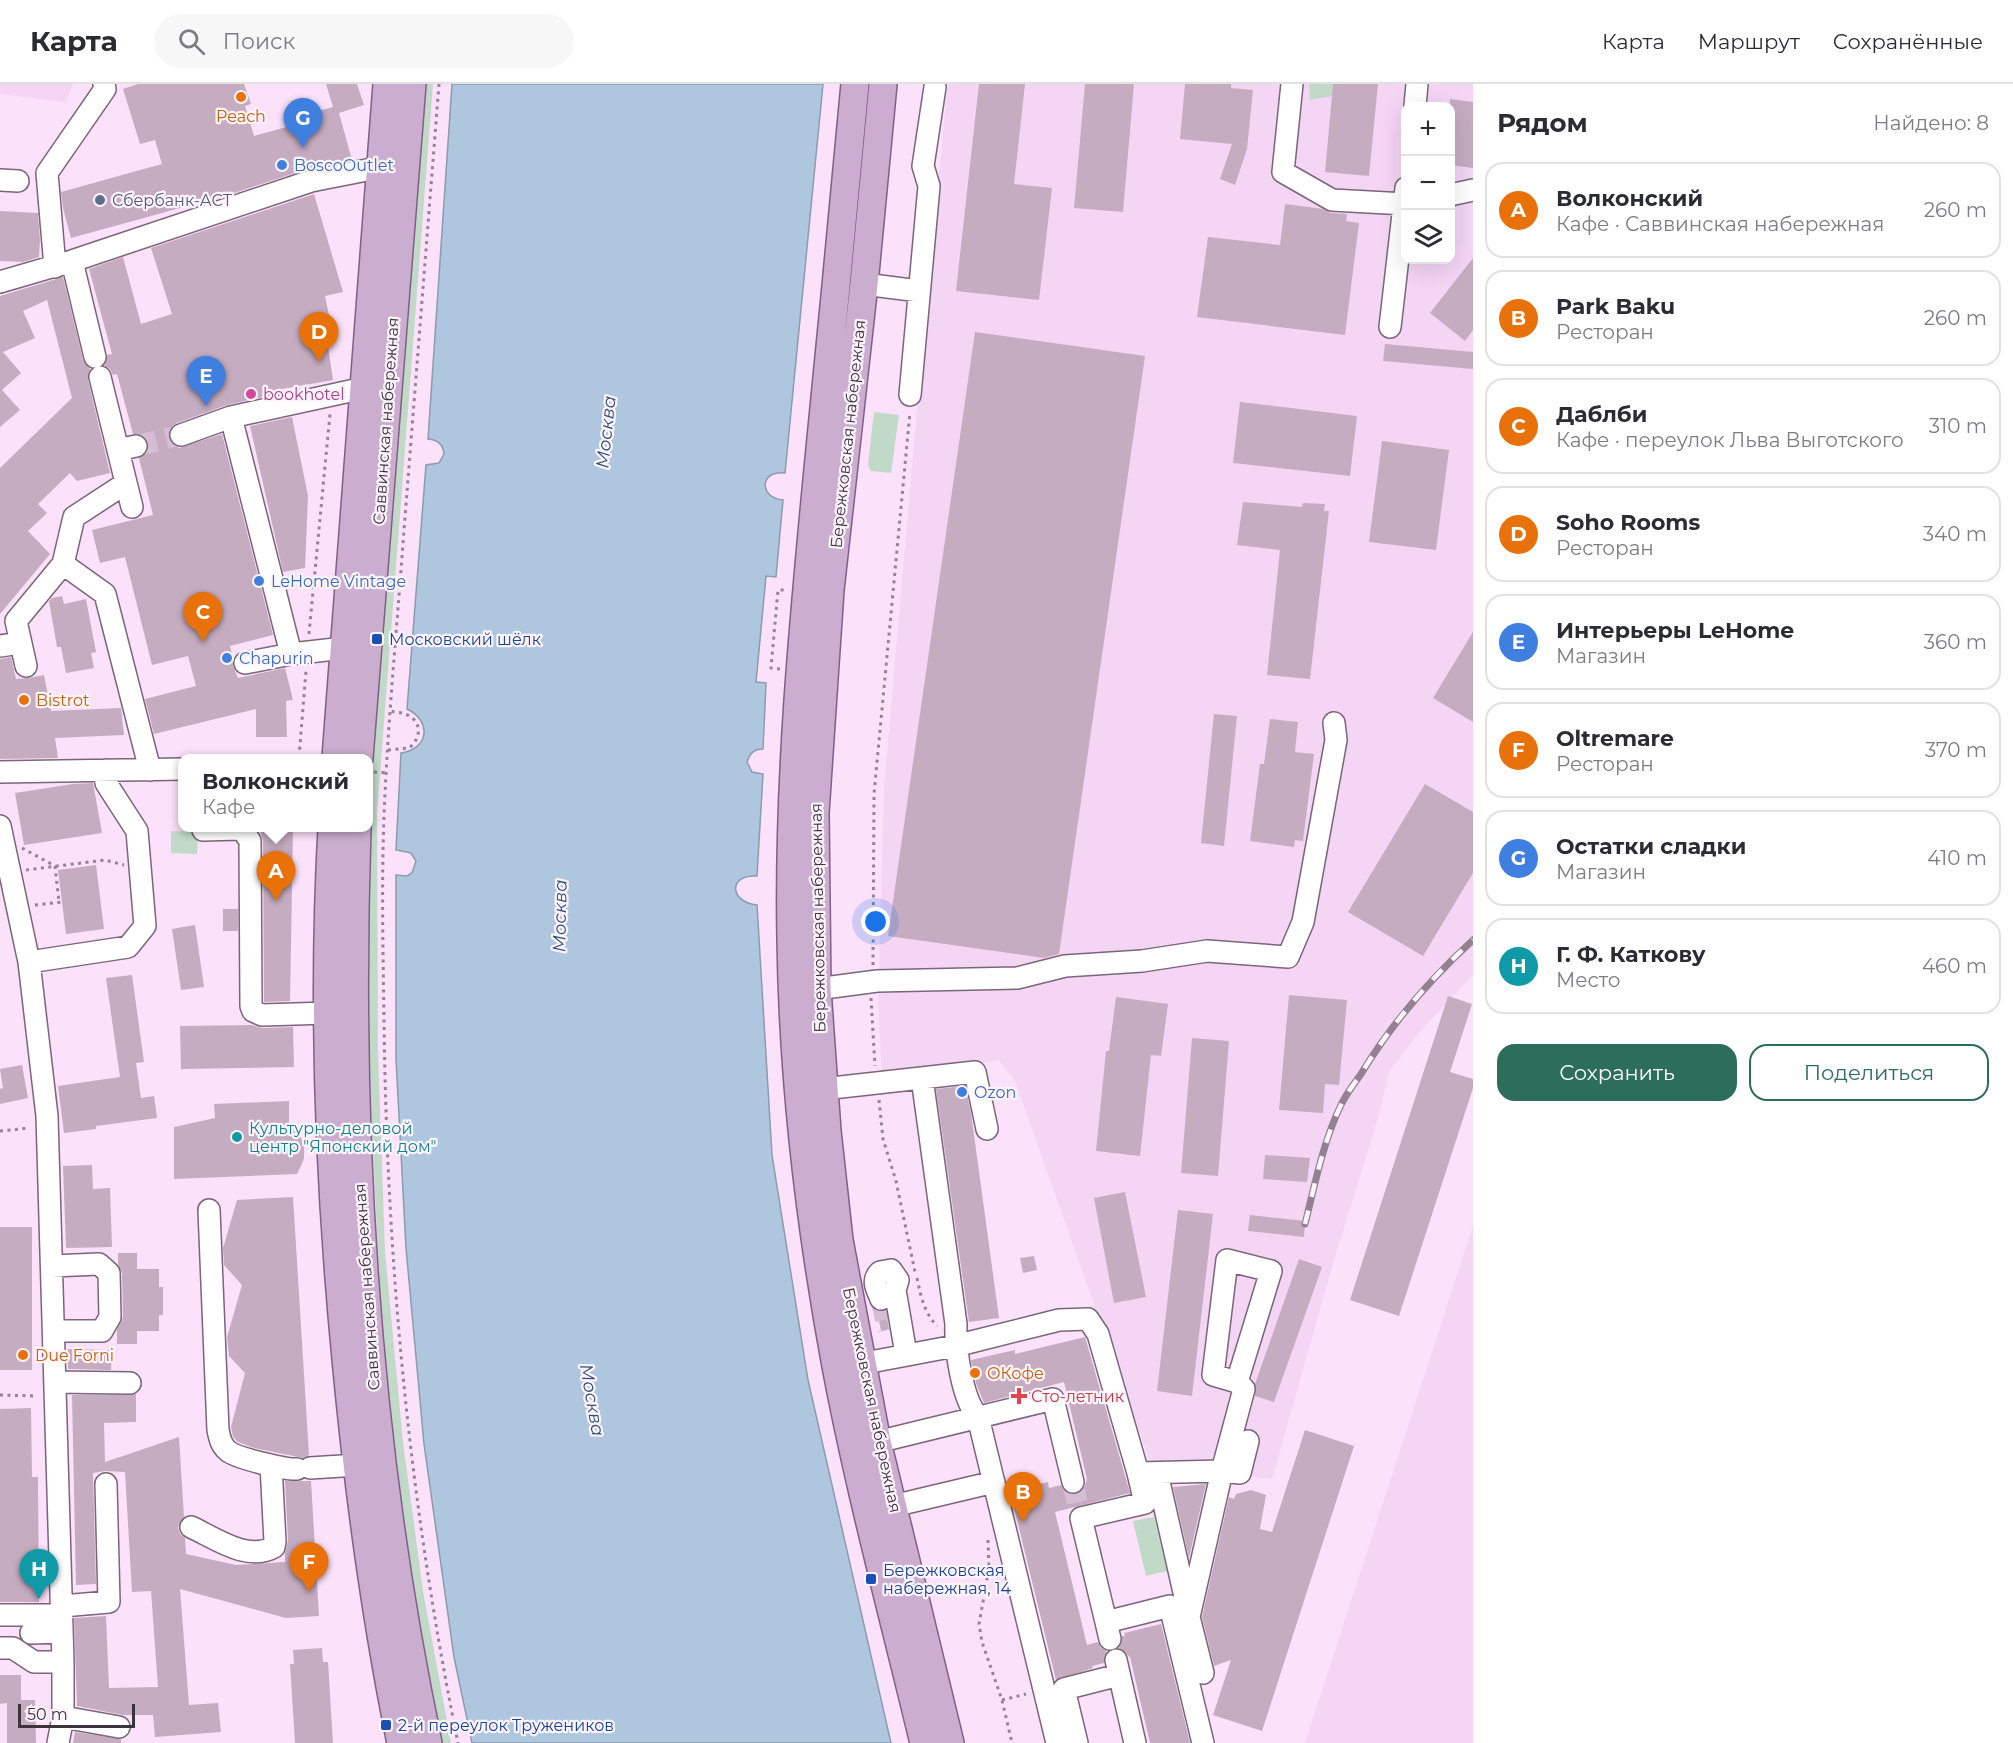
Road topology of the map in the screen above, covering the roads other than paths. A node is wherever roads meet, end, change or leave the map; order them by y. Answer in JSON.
{"nodes":[{"id":1,"x":387,"y":84,"type":"edge"},
{"id":2,"x":412,"y":84,"type":"edge"},
{"id":3,"x":855,"y":84,"type":"edge"},
{"id":4,"x":883,"y":84,"type":"edge"},
{"id":5,"x":1292,"y":84,"type":"edge"},
{"id":6,"x":1417,"y":84,"type":"edge"},
{"id":7,"x":107,"y":86,"type":"edge"},
{"id":8,"x":935,"y":87,"type":"dead end"},
{"id":9,"x":1415,"y":102,"type":"edge"},
{"id":10,"x":382,"y":167,"type":"junction"},
{"id":11,"x":1473,"y":190,"type":"edge"},
{"id":12,"x":1455,"y":194,"type":"edge"},
{"id":13,"x":1401,"y":199,"type":"edge"},
{"id":14,"x":1404,"y":210,"type":"edge"},
{"id":15,"x":64,"y":264,"type":"junction"},
{"id":16,"x":0,"y":282,"type":"edge"},
{"id":17,"x":864,"y":284,"type":"junction"},
{"id":18,"x":919,"y":291,"type":"junction"},
{"id":19,"x":1390,"y":327,"type":"dead end"},
{"id":20,"x":364,"y":388,"type":"junction"},
{"id":21,"x":910,"y":395,"type":"road end"},
{"id":22,"x":231,"y":417,"type":"junction"},
{"id":23,"x":181,"y":435,"type":"tunnel mouth"},
{"id":24,"x":126,"y":483,"type":"junction"},
{"id":25,"x":132,"y":507,"type":"dead end"},
{"id":26,"x":63,"y":564,"type":"junction"},
{"id":27,"x":10,"y":644,"type":"edge"},
{"id":28,"x":344,"y":648,"type":"junction"},
{"id":29,"x":299,"y":652,"type":"junction"},
{"id":30,"x":245,"y":663,"type":"dead end"},
{"id":31,"x":26,"y":666,"type":"dead end"},
{"id":32,"x":1334,"y":723,"type":"dead end"},
{"id":33,"x":336,"y":754,"type":"edge"},
{"id":34,"x":360,"y":754,"type":"edge"},
{"id":35,"x":178,"y":769,"type":"edge"},
{"id":36,"x":106,"y":770,"type":"junction"},
{"id":37,"x":150,"y":770,"type":"junction"},
{"id":38,"x":0,"y":772,"type":"edge"},
{"id":39,"x":0,"y":826,"type":"edge"},
{"id":40,"x":244,"y":832,"type":"edge"},
{"id":41,"x":332,"y":832,"type":"edge"},
{"id":42,"x":357,"y":832,"type":"edge"},
{"id":43,"x":29,"y":962,"type":"junction"},
{"id":44,"x":817,"y":989,"type":"junction"},
{"id":45,"x":328,"y":1013,"type":"junction"},
{"id":46,"x":922,"y":1078,"type":"junction"},
{"id":47,"x":824,"y":1089,"type":"junction"},
{"id":48,"x":987,"y":1129,"type":"dead end"},
{"id":49,"x":209,"y":1210,"type":"dead end"},
{"id":50,"x":52,"y":1266,"type":"junction"},
{"id":51,"x":881,"y":1299,"type":"tunnel mouth"},
{"id":52,"x":54,"y":1330,"type":"junction"},
{"id":53,"x":888,"y":1330,"type":"tunnel mouth"},
{"id":54,"x":955,"y":1346,"type":"junction"},
{"id":55,"x":900,"y":1356,"type":"junction"},
{"id":56,"x":849,"y":1366,"type":"junction"},
{"id":57,"x":1237,"y":1382,"type":"junction"},
{"id":58,"x":130,"y":1383,"type":"dead end"},
{"id":59,"x":48,"y":1389,"type":"junction"},
{"id":60,"x":978,"y":1417,"type":"junction"},
{"id":61,"x":1248,"y":1441,"type":"dead end"},
{"id":62,"x":877,"y":1442,"type":"junction"},
{"id":63,"x":271,"y":1465,"type":"junction"},
{"id":64,"x":358,"y":1465,"type":"junction"},
{"id":65,"x":1222,"y":1471,"type":"junction"},
{"id":66,"x":1148,"y":1473,"type":"junction"},
{"id":67,"x":994,"y":1482,"type":"junction"},
{"id":68,"x":1073,"y":1482,"type":"tunnel mouth"},
{"id":69,"x":106,"y":1484,"type":"dead end"},
{"id":70,"x":893,"y":1506,"type":"junction"},
{"id":71,"x":191,"y":1527,"type":"dead end"},
{"id":72,"x":0,"y":1615,"type":"edge"},
{"id":73,"x":1189,"y":1617,"type":"junction"},
{"id":74,"x":62,"y":1618,"type":"junction"},
{"id":75,"x":31,"y":1632,"type":"dead end"},
{"id":76,"x":0,"y":1648,"type":"edge"},
{"id":77,"x":63,"y":1662,"type":"junction"},
{"id":78,"x":1203,"y":1673,"type":"dead end"},
{"id":79,"x":63,"y":1717,"type":"junction"},
{"id":80,"x":119,"y":1727,"type":"dead end"},
{"id":81,"x":58,"y":1743,"type":"edge"},
{"id":82,"x":401,"y":1743,"type":"edge"},
{"id":83,"x":428,"y":1743,"type":"edge"},
{"id":84,"x":924,"y":1743,"type":"edge"},
{"id":85,"x":950,"y":1743,"type":"edge"},
{"id":86,"x":1057,"y":1743,"type":"edge"},
{"id":87,"x":1077,"y":1743,"type":"edge"},
{"id":88,"x":1135,"y":1743,"type":"edge"},
{"id":89,"x":1203,"y":1743,"type":"edge"}],
"edges":[{"from":1,"to":10,"type":"main road","name":"Саввинская набережная"},
{"from":2,"to":34,"type":"main road","name":"Саввинская набережная"},
{"from":3,"to":56,"type":"main road","name":"Бережковская набережная"},
{"from":4,"to":17,"type":"main road","name":"Бережковская набережная"},
{"from":5,"to":13,"type":"street"},
{"from":6,"to":9,"type":"street"},
{"from":7,"to":15,"type":"street"},
{"from":8,"to":18,"type":"street"},
{"from":10,"to":15,"type":"street"},
{"from":10,"to":20,"type":"main road","name":"Саввинская набережная"},
{"from":11,"to":12,"type":"street"},
{"from":14,"to":19,"type":"street"},
{"from":15,"to":16,"type":"street"},
{"from":15,"to":24,"type":"street"},
{"from":17,"to":18,"type":"street"},
{"from":17,"to":44,"type":"main road","name":"Бережковская набережная"},
{"from":18,"to":21,"type":"street"},
{"from":20,"to":22,"type":"street"},
{"from":20,"to":28,"type":"main road","name":"Саввинская набережная"},
{"from":22,"to":23,"type":"street"},
{"from":22,"to":29,"type":"street"},
{"from":24,"to":25,"type":"street"},
{"from":24,"to":26,"type":"street"},
{"from":26,"to":27,"type":"street"},
{"from":26,"to":37,"type":"street"},
{"from":27,"to":31,"type":"street"},
{"from":28,"to":29,"type":"street"},
{"from":28,"to":33,"type":"main road","name":"Саввинская набережная"},
{"from":29,"to":30,"type":"street"},
{"from":32,"to":44,"type":"street"},
{"from":35,"to":37,"type":"street"},
{"from":36,"to":37,"type":"street"},
{"from":36,"to":38,"type":"street"},
{"from":36,"to":43,"type":"street"},
{"from":39,"to":43,"type":"street"},
{"from":40,"to":45,"type":"street"},
{"from":41,"to":45,"type":"main road","name":"Саввинская набережная"},
{"from":42,"to":83,"type":"main road","name":"Саввинская набережная"},
{"from":43,"to":50,"type":"street"},
{"from":44,"to":47,"type":"main road","name":"Бережковская набережная"},
{"from":45,"to":64,"type":"main road","name":"Саввинская набережная"},
{"from":46,"to":47,"type":"street"},
{"from":46,"to":48,"type":"street"},
{"from":46,"to":54,"type":"street"},
{"from":47,"to":56,"type":"main road","name":"Бережковская набережная"},
{"from":49,"to":63,"type":"street"},
{"from":50,"to":52,"type":"street"},
{"from":50,"to":52,"type":"street"},
{"from":51,"to":55,"type":"street"},
{"from":52,"to":59,"type":"street"},
{"from":53,"to":55,"type":"street"},
{"from":54,"to":55,"type":"street"},
{"from":54,"to":60,"type":"street"},
{"from":54,"to":66,"type":"street"},
{"from":55,"to":56,"type":"street"},
{"from":56,"to":62,"type":"main road","name":"Бережковская набережная"},
{"from":56,"to":84,"type":"main road","name":"Бережковская набережная"},
{"from":57,"to":57,"type":"street"},
{"from":57,"to":65,"type":"street"},
{"from":58,"to":59,"type":"street"},
{"from":59,"to":74,"type":"street"},
{"from":60,"to":62,"type":"street"},
{"from":60,"to":67,"type":"street"},
{"from":60,"to":68,"type":"street"},
{"from":61,"to":65,"type":"street"},
{"from":62,"to":70,"type":"main road","name":"Бережковская набережная"},
{"from":63,"to":64,"type":"street"},
{"from":63,"to":71,"type":"street"},
{"from":64,"to":82,"type":"main road","name":"Саввинская набережная"},
{"from":65,"to":66,"type":"street"},
{"from":65,"to":73,"type":"street"},
{"from":66,"to":73,"type":"street"},
{"from":66,"to":89,"type":"street"},
{"from":67,"to":70,"type":"street"},
{"from":67,"to":86,"type":"street"},
{"from":69,"to":74,"type":"street"},
{"from":70,"to":85,"type":"main road","name":"Бережковская набережная"},
{"from":72,"to":74,"type":"street"},
{"from":73,"to":78,"type":"street"},
{"from":74,"to":75,"type":"street"},
{"from":74,"to":77,"type":"street"},
{"from":76,"to":77,"type":"street"},
{"from":77,"to":79,"type":"street"},
{"from":79,"to":80,"type":"street"},
{"from":79,"to":81,"type":"street"},
{"from":87,"to":88,"type":"street"}]}
